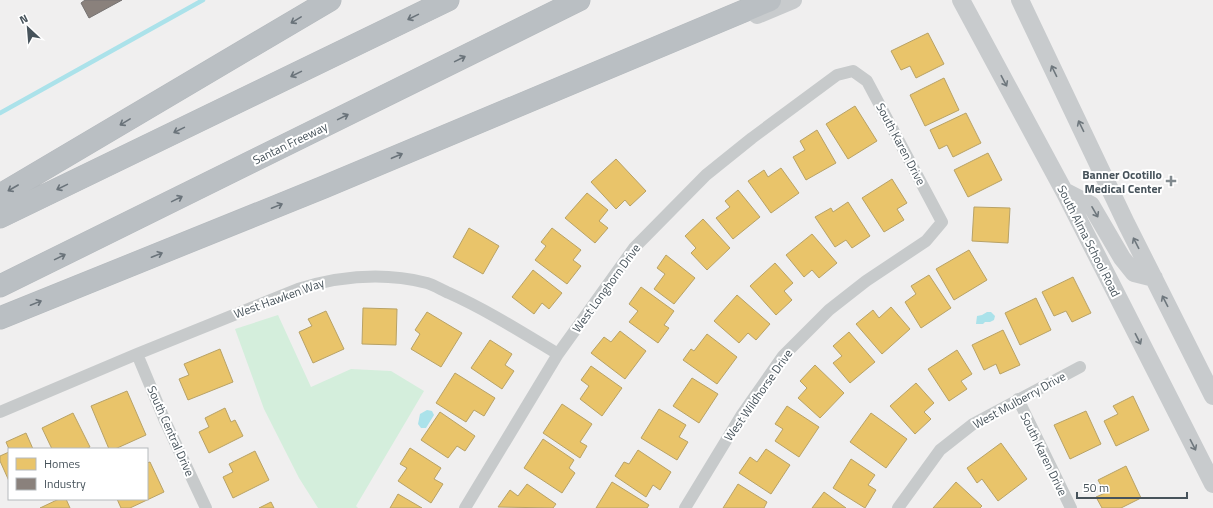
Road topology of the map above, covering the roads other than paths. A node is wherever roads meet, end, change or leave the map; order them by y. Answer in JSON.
{"nodes":[{"id":1,"x":330,"y":0,"type":"edge"},
{"id":2,"x":448,"y":0,"type":"edge"},
{"id":3,"x":579,"y":0,"type":"edge"},
{"id":4,"x":770,"y":0,"type":"edge"},
{"id":5,"x":793,"y":0,"type":"edge"},
{"id":6,"x":1020,"y":0,"type":"edge"},
{"id":7,"x":961,"y":2,"type":"edge"},
{"id":8,"x":649,"y":51,"type":"junction"},
{"id":9,"x":853,"y":71,"type":"joint"},
{"id":10,"x":1064,"y":191,"type":"junction"},
{"id":11,"x":0,"y":195,"type":"edge"},
{"id":12,"x":0,"y":217,"type":"edge"},
{"id":13,"x":942,"y":222,"type":"joint"},
{"id":14,"x":1154,"y":278,"type":"junction"},
{"id":15,"x":0,"y":286,"type":"edge"},
{"id":16,"x":0,"y":318,"type":"edge"},
{"id":17,"x":137,"y":354,"type":"junction"},
{"id":18,"x":558,"y":354,"type":"junction"},
{"id":19,"x":1080,"y":367,"type":"dead end"},
{"id":20,"x":1213,"y":396,"type":"edge"},
{"id":21,"x":1018,"y":399,"type":"junction"},
{"id":22,"x":0,"y":412,"type":"edge"},
{"id":23,"x":1213,"y":484,"type":"edge"},
{"id":24,"x":206,"y":508,"type":"edge"},
{"id":25,"x":465,"y":508,"type":"edge"},
{"id":26,"x":685,"y":508,"type":"edge"},
{"id":27,"x":898,"y":508,"type":"edge"},
{"id":28,"x":1071,"y":508,"type":"edge"}],
"edges":[{"from":1,"to":11,"type":"highway","one_way":true},
{"from":2,"to":12,"type":"highway","one_way":true},
{"from":15,"to":3,"type":"highway","name":"Santan Freeway","one_way":true},
{"from":4,"to":8,"type":"highway"},
{"from":5,"to":8,"type":"main road"},
{"from":14,"to":6,"type":"main road","one_way":true},
{"from":7,"to":10,"type":"main road","name":"South Alma School Road","one_way":true},
{"from":16,"to":8,"type":"highway","one_way":true},
{"from":9,"to":13,"type":"street","name":"South Karen Drive"},
{"from":9,"to":18,"type":"street","name":"West Longhorn Drive"},
{"from":10,"to":14,"type":"main road","one_way":true},
{"from":10,"to":23,"type":"main road","name":"South Alma School Road","one_way":true},
{"from":13,"to":26,"type":"street","name":"West Wildhorse Drive"},
{"from":20,"to":14,"type":"main road","one_way":true},
{"from":17,"to":18,"type":"street","name":"West Hawken Way"},
{"from":17,"to":22,"type":"street","name":"West Hawken Way"},
{"from":17,"to":24,"type":"street","name":"South Central Drive"},
{"from":18,"to":25,"type":"street","name":"West Longhorn Drive"},
{"from":19,"to":21,"type":"street","name":"West Mulberry Drive"},
{"from":21,"to":27,"type":"street","name":"West Mulberry Drive"},
{"from":21,"to":28,"type":"street","name":"South Karen Drive"}]}
